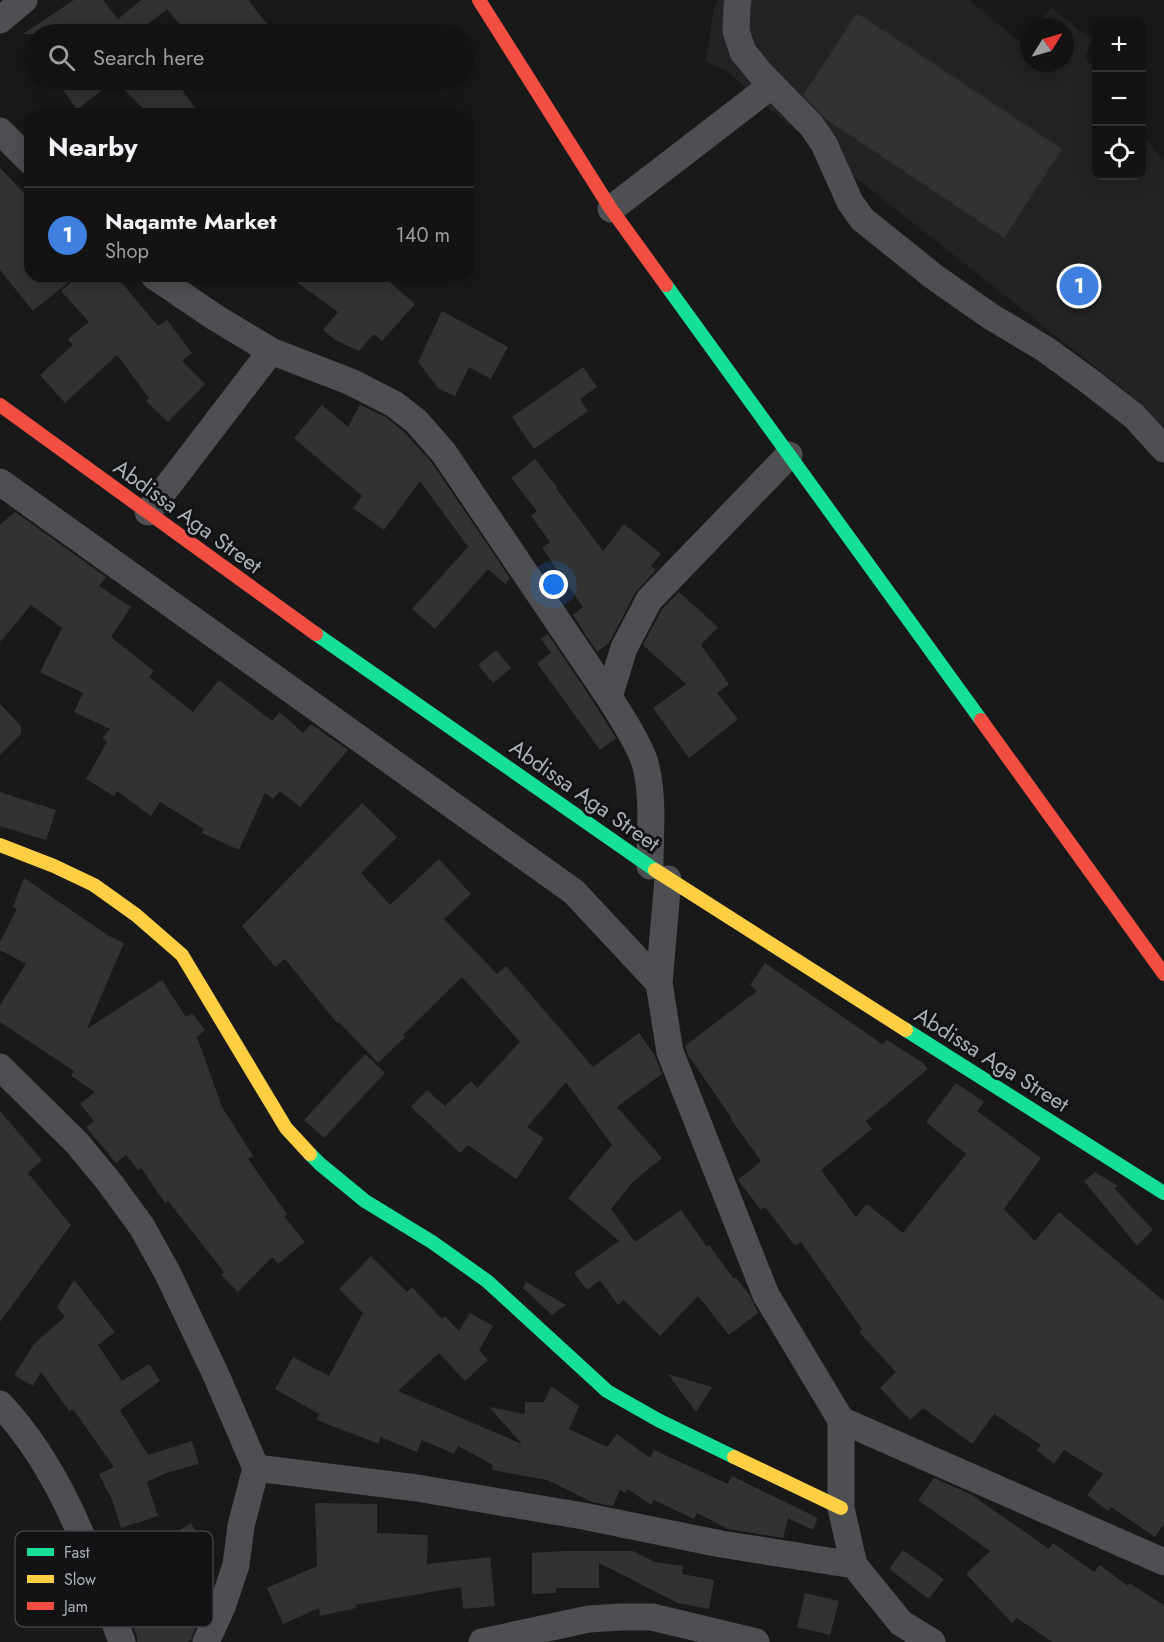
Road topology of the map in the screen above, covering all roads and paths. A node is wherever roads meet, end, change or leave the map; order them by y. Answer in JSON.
{"nodes":[{"id":1,"x":24,"y":0,"type":"edge"},
{"id":2,"x":479,"y":0,"type":"edge"},
{"id":3,"x":738,"y":0,"type":"edge"},
{"id":4,"x":0,"y":20,"type":"edge"},
{"id":5,"x":772,"y":85,"type":"junction"},
{"id":6,"x":0,"y":131,"type":"edge"},
{"id":7,"x":24,"y":155,"type":"edge"},
{"id":8,"x":611,"y":209,"type":"junction"},
{"id":9,"x":163,"y":282,"type":"edge"},
{"id":10,"x":271,"y":351,"type":"junction"},
{"id":11,"x":0,"y":405,"type":"edge"},
{"id":12,"x":1164,"y":449,"type":"edge"},
{"id":13,"x":789,"y":455,"type":"junction"},
{"id":14,"x":0,"y":482,"type":"edge"},
{"id":15,"x":148,"y":512,"type":"junction"},
{"id":16,"x":609,"y":697,"type":"junction"},
{"id":17,"x":0,"y":845,"type":"edge"},
{"id":18,"x":659,"y":872,"type":"junction"},
{"id":19,"x":1164,"y":974,"type":"edge"},
{"id":20,"x":659,"y":983,"type":"junction"},
{"id":21,"x":0,"y":1067,"type":"edge"},
{"id":22,"x":1164,"y":1193,"type":"edge"},
{"id":23,"x":0,"y":1404,"type":"edge"},
{"id":24,"x":840,"y":1420,"type":"junction"},
{"id":25,"x":256,"y":1467,"type":"junction"},
{"id":26,"x":841,"y":1508,"type":"junction"},
{"id":27,"x":80,"y":1531,"type":"edge"},
{"id":28,"x":1164,"y":1562,"type":"edge"},
{"id":29,"x":854,"y":1565,"type":"junction"},
{"id":30,"x":117,"y":1627,"type":"edge"},
{"id":31,"x":213,"y":1627,"type":"edge"},
{"id":32,"x":213,"y":1627,"type":"edge"},
{"id":33,"x":903,"y":1633,"type":"edge"},
{"id":34,"x":122,"y":1642,"type":"edge"},
{"id":35,"x":206,"y":1642,"type":"edge"},
{"id":36,"x":482,"y":1642,"type":"edge"},
{"id":37,"x":756,"y":1642,"type":"edge"},
{"id":38,"x":932,"y":1642,"type":"edge"}],
"edges":[{"from":1,"to":4,"type":"street"},
{"from":2,"to":8,"type":"main road"},
{"from":3,"to":5,"type":"street"},
{"from":5,"to":8,"type":"street"},
{"from":5,"to":12,"type":"street"},
{"from":6,"to":7,"type":"street"},
{"from":8,"to":13,"type":"main road"},
{"from":9,"to":10,"type":"street"},
{"from":10,"to":15,"type":"street"},
{"from":10,"to":16,"type":"street"},
{"from":11,"to":15,"type":"main road","name":"Abdissa Aga Street"},
{"from":13,"to":16,"type":"street"},
{"from":13,"to":19,"type":"main road"},
{"from":14,"to":20,"type":"street"},
{"from":15,"to":18,"type":"main road","name":"Abdissa Aga Street"},
{"from":16,"to":18,"type":"street"},
{"from":17,"to":26,"type":"main road"},
{"from":18,"to":20,"type":"street"},
{"from":18,"to":22,"type":"main road","name":"Abdissa Aga Street"},
{"from":20,"to":24,"type":"street"},
{"from":21,"to":25,"type":"street"},
{"from":23,"to":27,"type":"street"},
{"from":24,"to":26,"type":"street"},
{"from":24,"to":28,"type":"street"},
{"from":25,"to":29,"type":"street"},
{"from":25,"to":32,"type":"street"},
{"from":26,"to":29,"type":"street"},
{"from":29,"to":33,"type":"street"},
{"from":30,"to":34,"type":"street"},
{"from":31,"to":35,"type":"street"},
{"from":33,"to":38,"type":"street"},
{"from":36,"to":37,"type":"street"}]}
